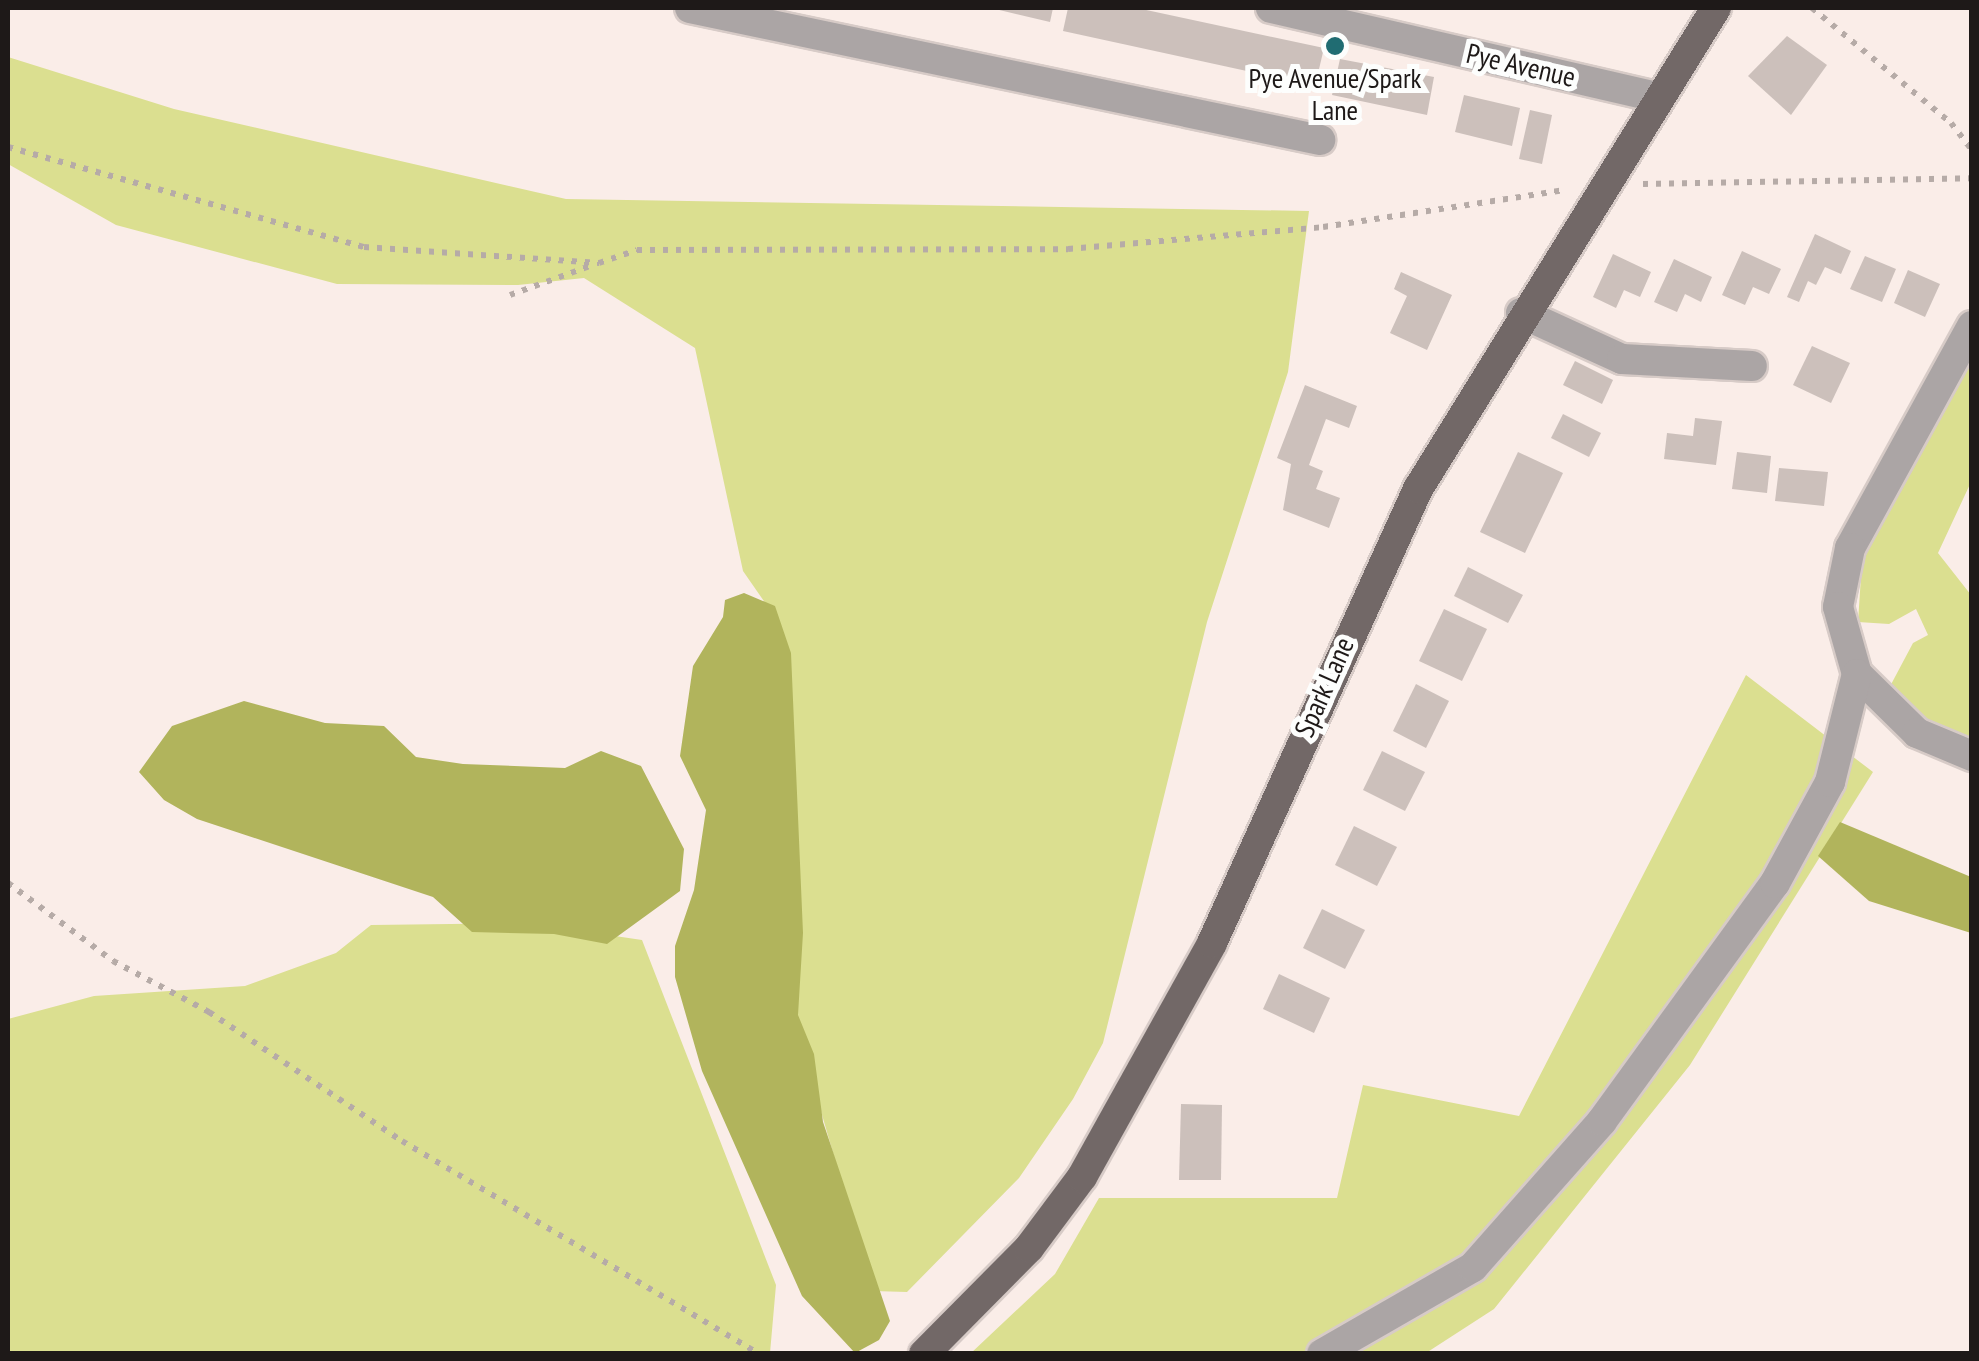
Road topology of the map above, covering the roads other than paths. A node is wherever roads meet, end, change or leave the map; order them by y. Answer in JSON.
{"nodes":[{"id":1,"x":690,"y":8,"type":"edge"},
{"id":2,"x":1271,"y":8,"type":"edge"},
{"id":3,"x":1716,"y":8,"type":"edge"},
{"id":4,"x":1655,"y":97,"type":"junction"},
{"id":5,"x":1320,"y":140,"type":"dead end"},
{"id":6,"x":1521,"y":312,"type":"junction"},
{"id":7,"x":1972,"y":326,"type":"edge"},
{"id":8,"x":1752,"y":366,"type":"dead end"},
{"id":9,"x":1857,"y":674,"type":"junction"},
{"id":10,"x":1972,"y":756,"type":"edge"},
{"id":11,"x":924,"y":1354,"type":"edge"},
{"id":12,"x":1322,"y":1354,"type":"edge"}],
"edges":[{"from":1,"to":5,"type":"street"},
{"from":2,"to":4,"type":"street","name":"Pye Avenue"},
{"from":3,"to":4,"type":"main road","name":"Spark Lane"},
{"from":4,"to":6,"type":"main road","name":"Spark Lane"},
{"from":6,"to":8,"type":"street"},
{"from":6,"to":11,"type":"main road","name":"Spark Lane"},
{"from":7,"to":9,"type":"street"},
{"from":9,"to":10,"type":"street"},
{"from":9,"to":12,"type":"street"}]}
